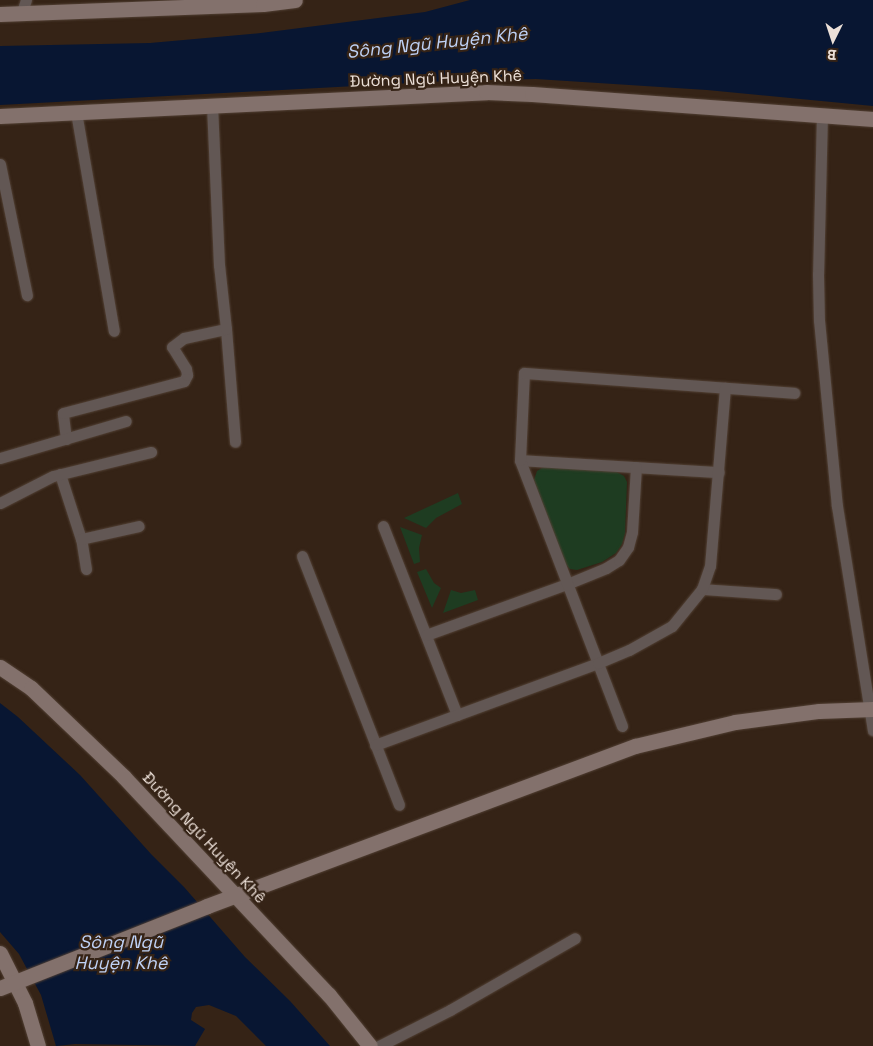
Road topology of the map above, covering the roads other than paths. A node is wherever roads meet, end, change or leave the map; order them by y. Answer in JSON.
{"nodes":[{"id":1,"x":295,"y":0,"type":"edge"},
{"id":2,"x":263,"y":2,"type":"edge"},
{"id":3,"x":24,"y":6,"type":"edge"},
{"id":4,"x":0,"y":14,"type":"edge"},
{"id":5,"x":212,"y":106,"type":"junction"},
{"id":6,"x":76,"y":112,"type":"junction"},
{"id":7,"x":822,"y":114,"type":"junction"},
{"id":8,"x":0,"y":116,"type":"edge"},
{"id":9,"x":873,"y":119,"type":"edge"},
{"id":10,"x":0,"y":164,"type":"edge"},
{"id":11,"x":27,"y":295,"type":"dead end"},
{"id":12,"x":226,"y":329,"type":"junction"},
{"id":13,"x":114,"y":332,"type":"dead end"},
{"id":14,"x":724,"y":388,"type":"junction"},
{"id":15,"x":794,"y":393,"type":"dead end"},
{"id":16,"x":126,"y":421,"type":"dead end"},
{"id":17,"x":66,"y":439,"type":"junction"},
{"id":18,"x":235,"y":442,"type":"dead end"},
{"id":19,"x":151,"y":452,"type":"dead end"},
{"id":20,"x":0,"y":458,"type":"edge"},
{"id":21,"x":520,"y":460,"type":"junction"},
{"id":22,"x":636,"y":467,"type":"junction"},
{"id":23,"x":719,"y":472,"type":"junction"},
{"id":24,"x":60,"y":474,"type":"junction"},
{"id":25,"x":0,"y":503,"type":"edge"},
{"id":26,"x":139,"y":526,"type":"dead end"},
{"id":27,"x":383,"y":526,"type":"dead end"},
{"id":28,"x":81,"y":539,"type":"junction"},
{"id":29,"x":302,"y":556,"type":"dead end"},
{"id":30,"x":86,"y":569,"type":"dead end"},
{"id":31,"x":567,"y":584,"type":"junction"},
{"id":32,"x":702,"y":589,"type":"junction"},
{"id":33,"x":776,"y":594,"type":"dead end"},
{"id":34,"x":426,"y":635,"type":"junction"},
{"id":35,"x":598,"y":663,"type":"junction"},
{"id":36,"x":0,"y":667,"type":"edge"},
{"id":37,"x":871,"y":709,"type":"edge"},
{"id":38,"x":457,"y":715,"type":"junction"},
{"id":39,"x":622,"y":726,"type":"dead end"},
{"id":40,"x":873,"y":730,"type":"edge"},
{"id":41,"x":375,"y":745,"type":"junction"},
{"id":42,"x":399,"y":806,"type":"dead end"},
{"id":43,"x":234,"y":896,"type":"junction"},
{"id":44,"x":575,"y":938,"type":"dead end"},
{"id":45,"x":0,"y":953,"type":"edge"},
{"id":46,"x":22,"y":978,"type":"junction"},
{"id":47,"x":0,"y":988,"type":"edge"},
{"id":48,"x":38,"y":1046,"type":"edge"},
{"id":49,"x":370,"y":1046,"type":"edge"},
{"id":50,"x":379,"y":1046,"type":"edge"}],
"edges":[{"from":1,"to":2,"type":"street"},
{"from":2,"to":3,"type":"street"},
{"from":3,"to":4,"type":"street"},
{"from":5,"to":6,"type":"street","name":"Đường Ngũ Huyện Khê"},
{"from":5,"to":7,"type":"street","name":"Đường Ngũ Huyện Khê"},
{"from":5,"to":12,"type":"street"},
{"from":6,"to":8,"type":"street","name":"Đường Ngũ Huyện Khê"},
{"from":6,"to":13,"type":"street"},
{"from":7,"to":9,"type":"street","name":"Đường Ngũ Huyện Khê"},
{"from":7,"to":37,"type":"street"},
{"from":10,"to":11,"type":"street"},
{"from":12,"to":17,"type":"street"},
{"from":12,"to":18,"type":"street"},
{"from":14,"to":15,"type":"street"},
{"from":14,"to":21,"type":"street"},
{"from":14,"to":23,"type":"street"},
{"from":16,"to":17,"type":"street"},
{"from":17,"to":20,"type":"street"},
{"from":19,"to":24,"type":"street"},
{"from":21,"to":22,"type":"street"},
{"from":21,"to":31,"type":"street"},
{"from":22,"to":23,"type":"street"},
{"from":22,"to":31,"type":"street"},
{"from":23,"to":32,"type":"street"},
{"from":24,"to":25,"type":"street"},
{"from":24,"to":28,"type":"street"},
{"from":26,"to":28,"type":"street"},
{"from":27,"to":34,"type":"street"},
{"from":28,"to":30,"type":"street"},
{"from":29,"to":41,"type":"street"},
{"from":31,"to":34,"type":"street"},
{"from":31,"to":35,"type":"street"},
{"from":32,"to":33,"type":"street"},
{"from":32,"to":35,"type":"street"},
{"from":34,"to":38,"type":"street"},
{"from":35,"to":38,"type":"street"},
{"from":35,"to":39,"type":"street"},
{"from":36,"to":43,"type":"street","name":"Đường Ngũ Huyện Khê"},
{"from":37,"to":40,"type":"street"},
{"from":37,"to":43,"type":"street"},
{"from":38,"to":41,"type":"street"},
{"from":41,"to":42,"type":"street"},
{"from":43,"to":46,"type":"street"},
{"from":43,"to":49,"type":"street","name":"Đường Ngũ Huyện Khê"},
{"from":44,"to":50,"type":"street"},
{"from":45,"to":46,"type":"street"},
{"from":46,"to":47,"type":"street"},
{"from":46,"to":48,"type":"street"}]}
